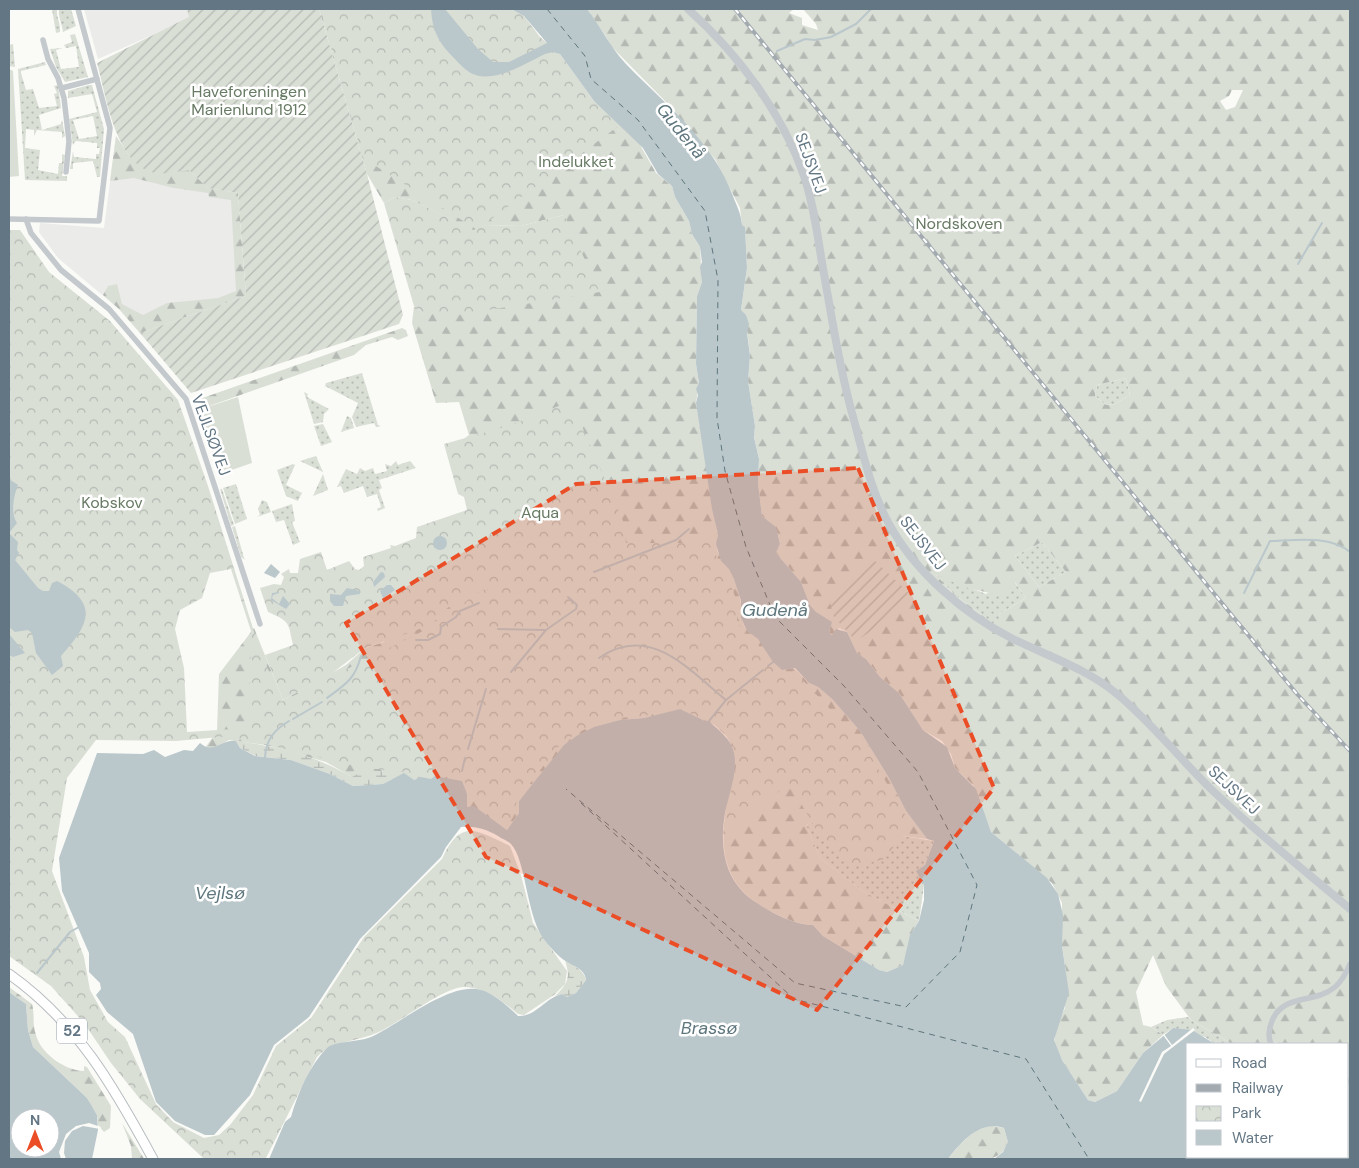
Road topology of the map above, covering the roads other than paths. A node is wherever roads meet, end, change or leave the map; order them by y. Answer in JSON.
{"nodes":[{"id":1,"x":78,"y":9,"type":"edge"},
{"id":2,"x":688,"y":9,"type":"edge"},
{"id":3,"x":43,"y":40,"type":"dead end"},
{"id":4,"x":97,"y":79,"type":"junction"},
{"id":5,"x":62,"y":88,"type":"junction"},
{"id":6,"x":66,"y":172,"type":"dead end"},
{"id":7,"x":9,"y":219,"type":"edge"},
{"id":8,"x":26,"y":219,"type":"junction"},
{"id":9,"x":260,"y":624,"type":"dead end"},
{"id":10,"x":1350,"y":909,"type":"edge"},
{"id":11,"x":1350,"y":964,"type":"edge"},
{"id":12,"x":9,"y":974,"type":"edge"},
{"id":13,"x":1271,"y":1043,"type":"edge"},
{"id":14,"x":153,"y":1159,"type":"edge"}],
"edges":[{"from":1,"to":4,"type":"street"},
{"from":2,"to":10,"type":"street","name":"SEJSVEJ"},
{"from":3,"to":5,"type":"street"},
{"from":4,"to":5,"type":"street"},
{"from":4,"to":8,"type":"street"},
{"from":5,"to":6,"type":"street"},
{"from":7,"to":8,"type":"street"},
{"from":8,"to":9,"type":"street","name":"VEJLSØVEJ"},
{"from":11,"to":13,"type":"street"},
{"from":12,"to":14,"type":"main road","number":"52"}]}
